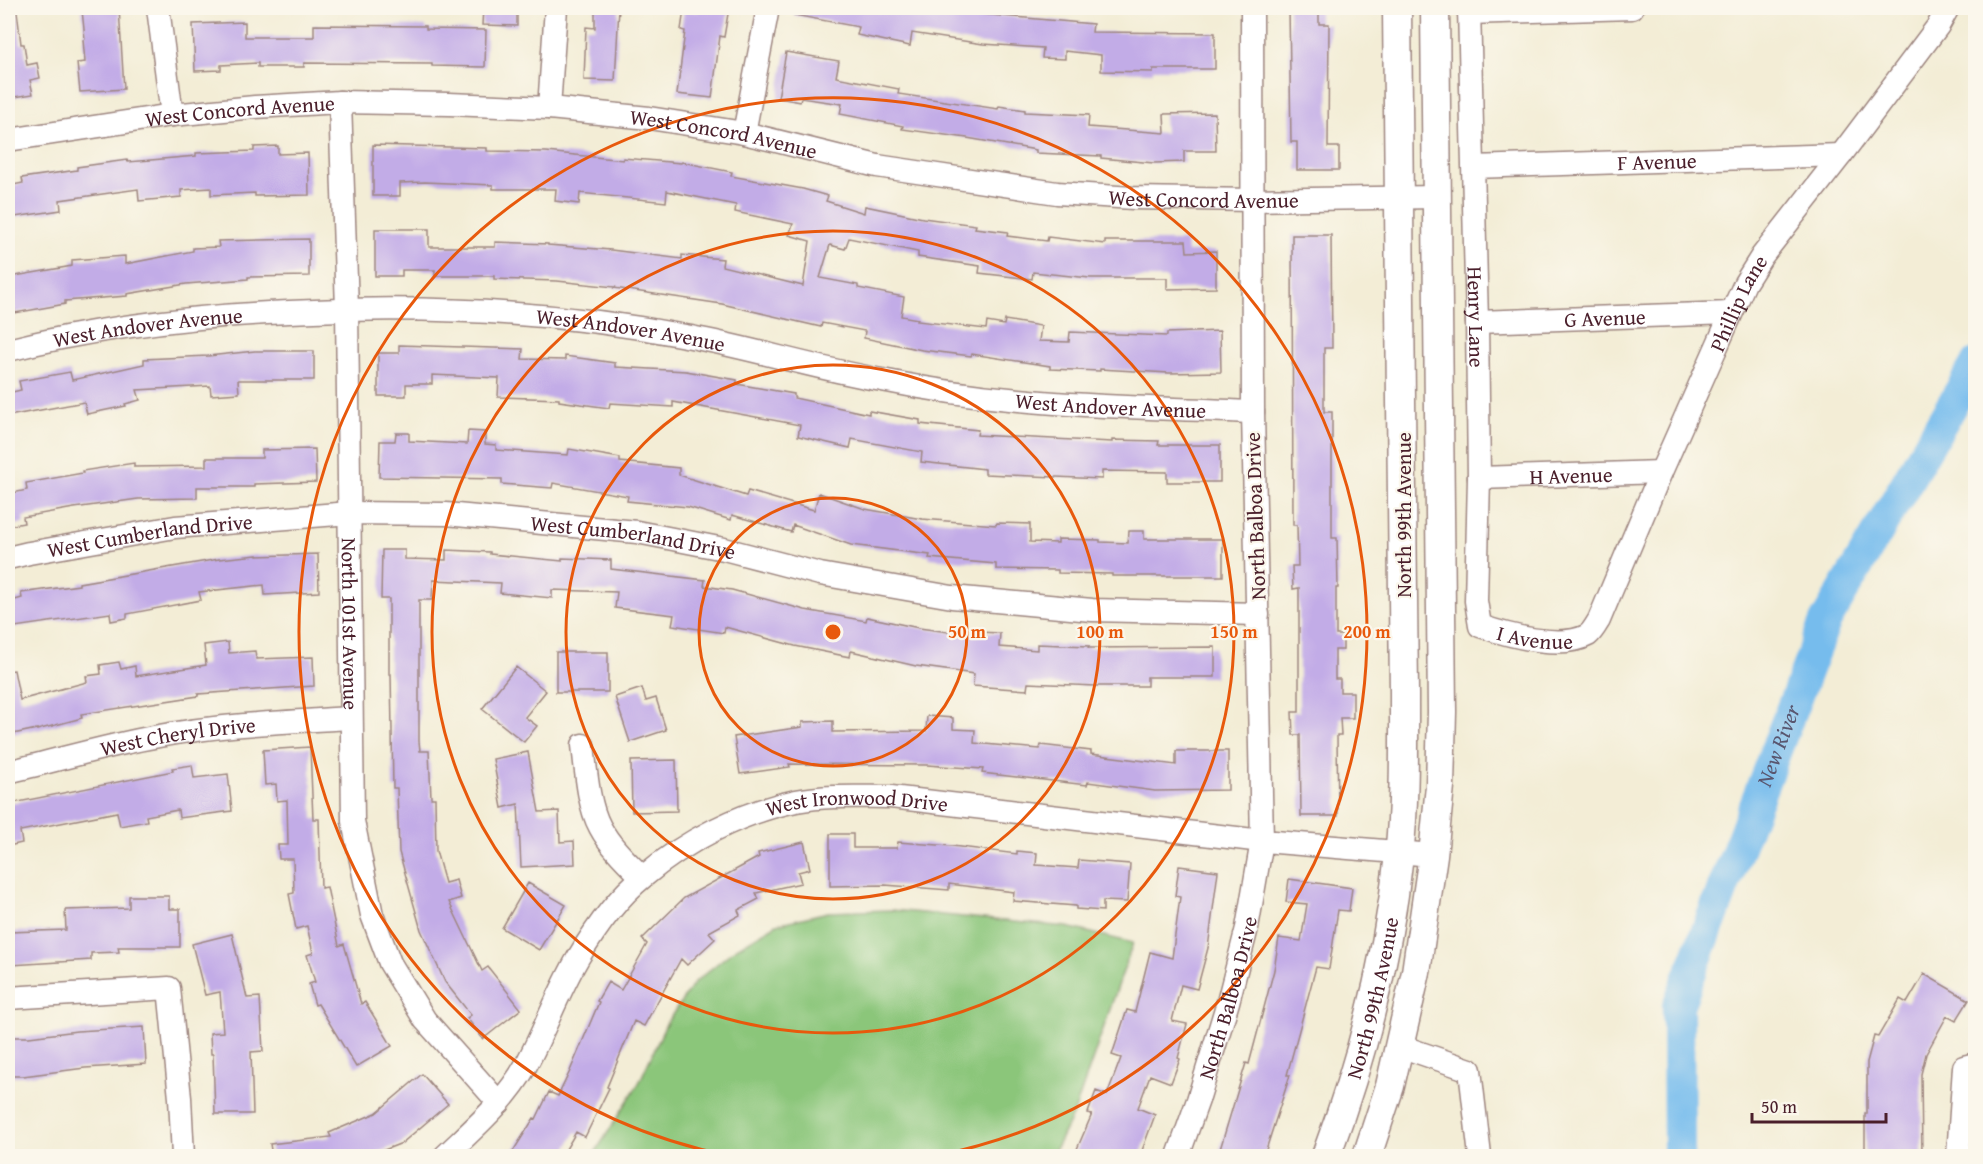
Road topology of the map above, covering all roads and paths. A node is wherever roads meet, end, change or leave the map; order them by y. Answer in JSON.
{"nodes":[{"id":1,"x":158,"y":8,"type":"edge"},
{"id":2,"x":556,"y":8,"type":"edge"},
{"id":3,"x":768,"y":8,"type":"edge"},
{"id":4,"x":1252,"y":8,"type":"edge"},
{"id":5,"x":1397,"y":8,"type":"edge"},
{"id":6,"x":1435,"y":8,"type":"edge"},
{"id":7,"x":1632,"y":8,"type":"edge"},
{"id":8,"x":1948,"y":8,"type":"edge"},
{"id":9,"x":1469,"y":10,"type":"edge"},
{"id":10,"x":340,"y":102,"type":"junction"},
{"id":11,"x":549,"y":108,"type":"junction"},
{"id":12,"x":172,"y":115,"type":"junction"},
{"id":13,"x":744,"y":133,"type":"junction"},
{"id":14,"x":8,"y":140,"type":"edge"},
{"id":15,"x":1841,"y":155,"type":"junction"},
{"id":16,"x":1474,"y":167,"type":"junction"},
{"id":17,"x":1399,"y":197,"type":"junction"},
{"id":18,"x":1437,"y":197,"type":"junction"},
{"id":19,"x":1253,"y":200,"type":"junction"},
{"id":20,"x":347,"y":309,"type":"junction"},
{"id":21,"x":1731,"y":314,"type":"junction"},
{"id":22,"x":1477,"y":322,"type":"junction"},
{"id":23,"x":8,"y":350,"type":"edge"},
{"id":24,"x":1252,"y":412,"type":"junction"},
{"id":25,"x":1661,"y":472,"type":"junction"},
{"id":26,"x":1479,"y":478,"type":"junction"},
{"id":27,"x":350,"y":513,"type":"junction"},
{"id":28,"x":8,"y":558,"type":"edge"},
{"id":29,"x":1258,"y":614,"type":"junction"},
{"id":30,"x":1480,"y":626,"type":"joint"},
{"id":31,"x":1589,"y":634,"type":"joint"},
{"id":32,"x":351,"y":718,"type":"junction"},
{"id":33,"x":583,"y":745,"type":"dead end"},
{"id":34,"x":8,"y":772,"type":"edge"},
{"id":35,"x":1262,"y":841,"type":"junction"},
{"id":36,"x":1399,"y":853,"type":"junction"},
{"id":37,"x":1433,"y":855,"type":"junction"},
{"id":38,"x":642,"y":877,"type":"junction"},
{"id":39,"x":8,"y":998,"type":"edge"},
{"id":40,"x":1400,"y":1046,"type":"junction"},
{"id":41,"x":1970,"y":1065,"type":"edge"},
{"id":42,"x":499,"y":1103,"type":"junction"},
{"id":43,"x":183,"y":1156,"type":"edge"},
{"id":44,"x":445,"y":1156,"type":"edge"},
{"id":45,"x":1178,"y":1156,"type":"edge"},
{"id":46,"x":1326,"y":1156,"type":"edge"},
{"id":47,"x":1367,"y":1156,"type":"edge"},
{"id":48,"x":1480,"y":1156,"type":"edge"},
{"id":49,"x":1958,"y":1156,"type":"edge"}],
"edges":[{"from":1,"to":12,"type":"street"},
{"from":2,"to":11,"type":"street"},
{"from":3,"to":13,"type":"street"},
{"from":4,"to":19,"type":"street","name":"North Balboa Drive"},
{"from":5,"to":17,"type":"main road","name":"North 99th Avenue"},
{"from":6,"to":18,"type":"main road","name":"North 99th Avenue"},
{"from":7,"to":9,"type":"street"},
{"from":8,"to":15,"type":"street","name":"Phillip Lane"},
{"from":9,"to":16,"type":"street","name":"Henry Lane"},
{"from":10,"to":11,"type":"street","name":"West Concord Avenue"},
{"from":10,"to":12,"type":"street","name":"West Concord Avenue"},
{"from":10,"to":20,"type":"street","name":"North 101st Avenue"},
{"from":11,"to":13,"type":"street","name":"West Concord Avenue"},
{"from":12,"to":14,"type":"street","name":"West Concord Avenue"},
{"from":13,"to":19,"type":"street","name":"West Concord Avenue"},
{"from":15,"to":16,"type":"street","name":"F Avenue"},
{"from":15,"to":21,"type":"street","name":"Phillip Lane"},
{"from":16,"to":22,"type":"street","name":"Henry Lane"},
{"from":17,"to":18,"type":"street","name":"West Concord Avenue"},
{"from":17,"to":19,"type":"street","name":"West Concord Avenue"},
{"from":17,"to":36,"type":"main road","name":"North 99th Avenue"},
{"from":18,"to":37,"type":"main road","name":"North 99th Avenue"},
{"from":19,"to":24,"type":"street","name":"North Balboa Drive"},
{"from":20,"to":23,"type":"street","name":"West Andover Avenue"},
{"from":20,"to":24,"type":"street","name":"West Andover Avenue"},
{"from":20,"to":27,"type":"street","name":"North 101st Avenue"},
{"from":21,"to":22,"type":"street","name":"G Avenue"},
{"from":21,"to":25,"type":"street","name":"Phillip Lane"},
{"from":22,"to":26,"type":"street","name":"Henry Lane"},
{"from":24,"to":29,"type":"street","name":"North Balboa Drive"},
{"from":25,"to":26,"type":"street","name":"H Avenue"},
{"from":25,"to":31,"type":"street","name":"Phillip Lane"},
{"from":26,"to":30,"type":"street","name":"Henry Lane"},
{"from":27,"to":28,"type":"street","name":"West Cumberland Drive"},
{"from":27,"to":29,"type":"street","name":"West Cumberland Drive"},
{"from":27,"to":32,"type":"street","name":"North 101st Avenue"},
{"from":29,"to":35,"type":"street","name":"North Balboa Drive"},
{"from":30,"to":31,"type":"street","name":"I Avenue"},
{"from":32,"to":34,"type":"street","name":"West Cheryl Drive"},
{"from":32,"to":42,"type":"street","name":"North 101st Avenue"},
{"from":33,"to":38,"type":"street"},
{"from":35,"to":36,"type":"street","name":"West Ironwood Drive"},
{"from":35,"to":38,"type":"street","name":"West Ironwood Drive"},
{"from":35,"to":45,"type":"street","name":"North Balboa Drive"},
{"from":36,"to":37,"type":"street","name":"West Ironwood Drive"},
{"from":36,"to":46,"type":"main road","name":"North 99th Avenue"},
{"from":37,"to":40,"type":"main road","name":"North 99th Avenue"},
{"from":38,"to":42,"type":"street","name":"West Ironwood Drive"},
{"from":39,"to":43,"type":"street"},
{"from":40,"to":47,"type":"main road","name":"North 99th Avenue"},
{"from":40,"to":48,"type":"street"},
{"from":41,"to":49,"type":"street"},
{"from":42,"to":44,"type":"street","name":"West Ironwood Drive"}]}
